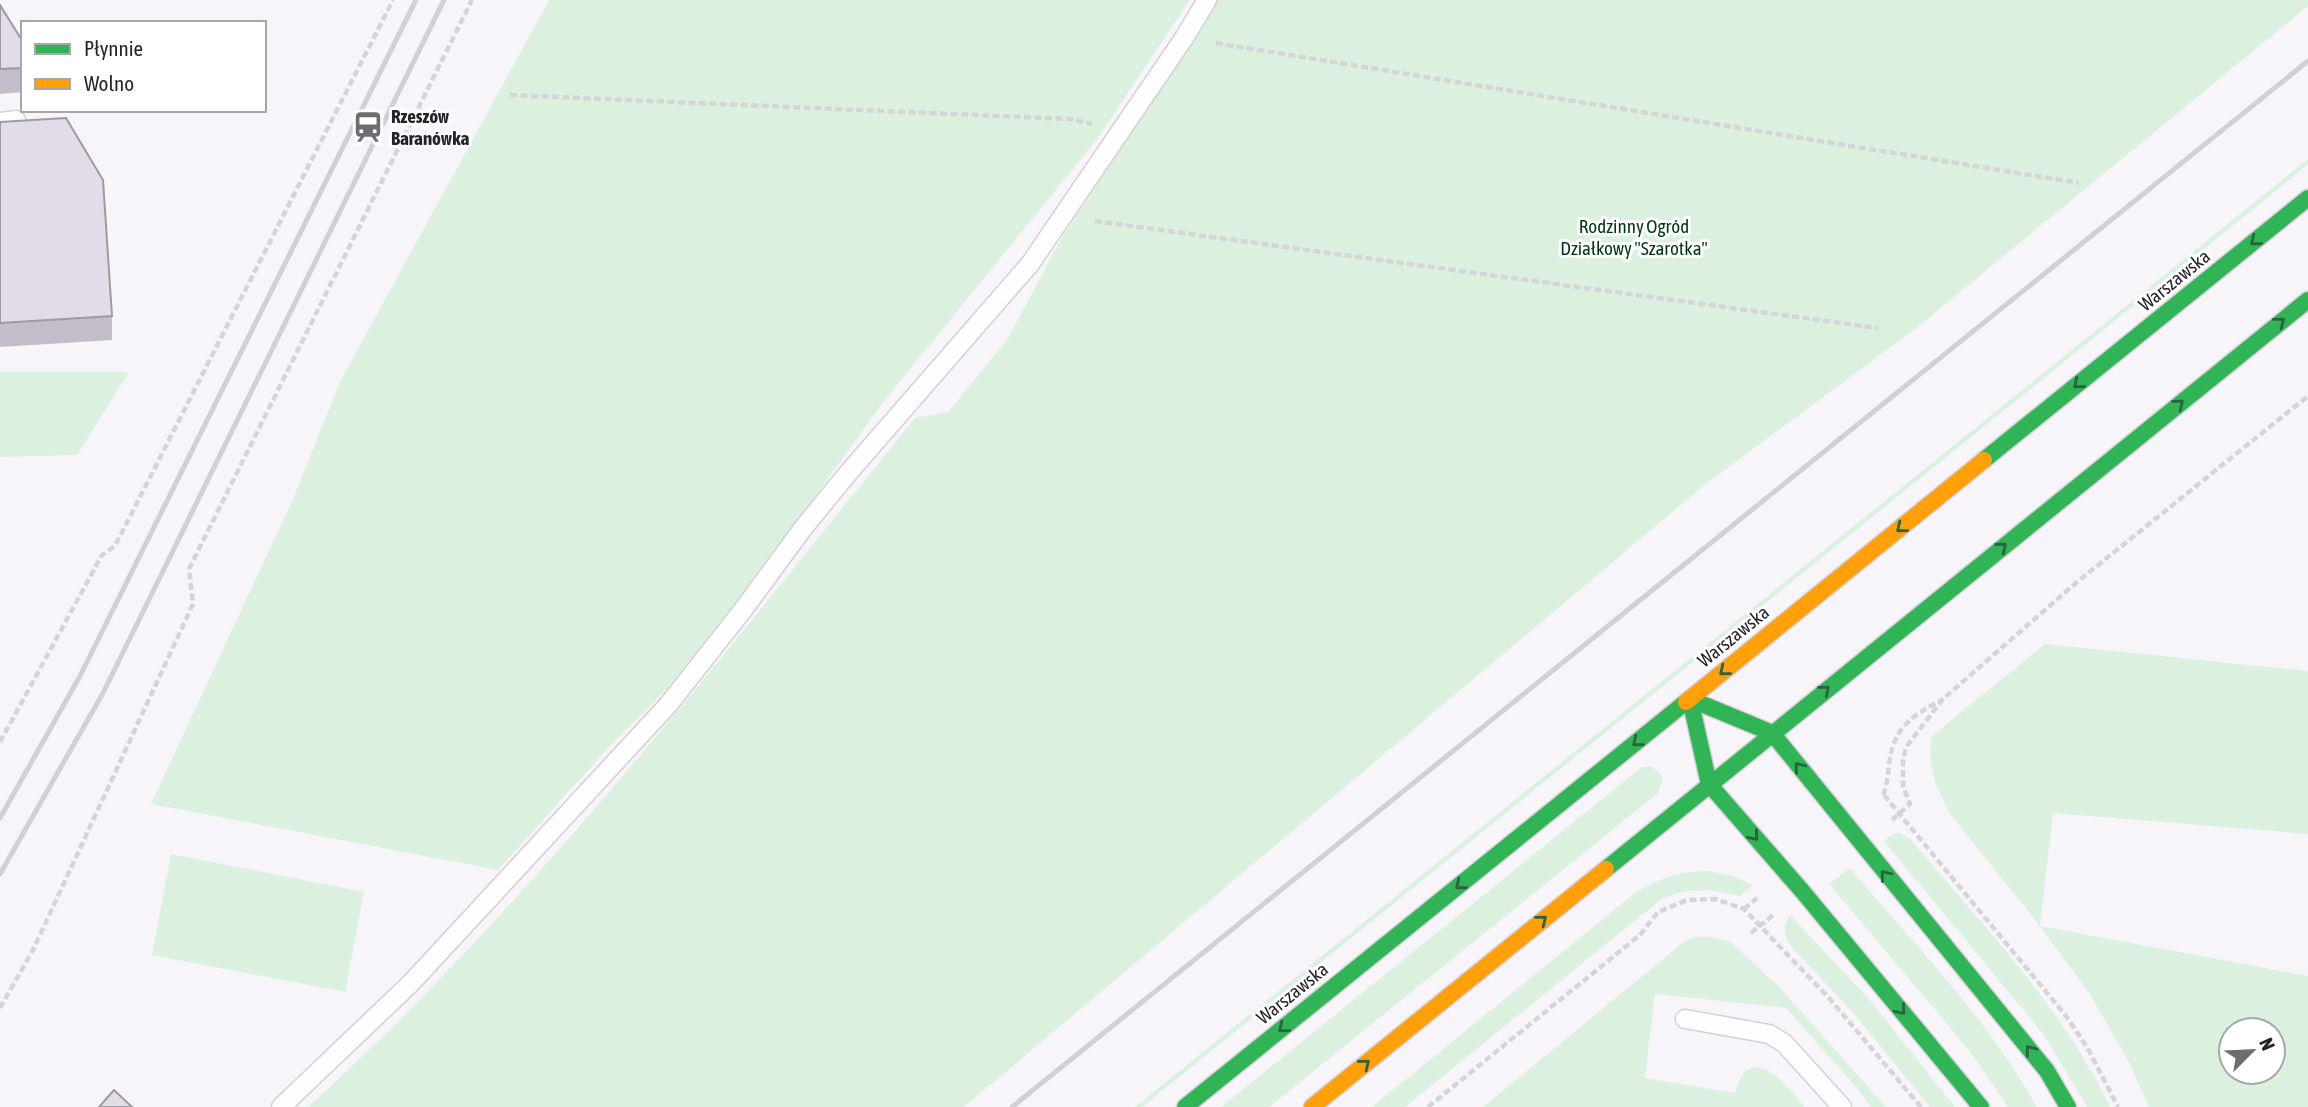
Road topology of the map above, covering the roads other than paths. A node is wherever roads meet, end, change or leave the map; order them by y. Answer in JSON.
{"nodes":[{"id":1,"x":1207,"y":0,"type":"edge"},
{"id":2,"x":2308,"y":198,"type":"edge"},
{"id":3,"x":2308,"y":300,"type":"edge"},
{"id":4,"x":1690,"y":699,"type":"junction"},
{"id":5,"x":1772,"y":733,"type":"junction"},
{"id":6,"x":1709,"y":784,"type":"junction"},
{"id":7,"x":1685,"y":1019,"type":"dead end"},
{"id":8,"x":281,"y":1107,"type":"edge"},
{"id":9,"x":1185,"y":1107,"type":"edge"},
{"id":10,"x":1312,"y":1107,"type":"edge"},
{"id":11,"x":1842,"y":1107,"type":"edge"},
{"id":12,"x":1981,"y":1107,"type":"edge"},
{"id":13,"x":2068,"y":1107,"type":"edge"}],
"edges":[{"from":1,"to":8,"type":"lane"},
{"from":2,"to":4,"type":"main road","name":"Warszawska","one_way":true},
{"from":5,"to":3,"type":"main road","one_way":true},
{"from":4,"to":5,"type":"main road"},
{"from":4,"to":6,"type":"main road"},
{"from":4,"to":9,"type":"main road","name":"Warszawska","one_way":true},
{"from":5,"to":6,"type":"main road"},
{"from":13,"to":5,"type":"main road","one_way":true},
{"from":10,"to":6,"type":"main road","one_way":true},
{"from":6,"to":12,"type":"main road","one_way":true},
{"from":7,"to":11,"type":"lane"}]}
